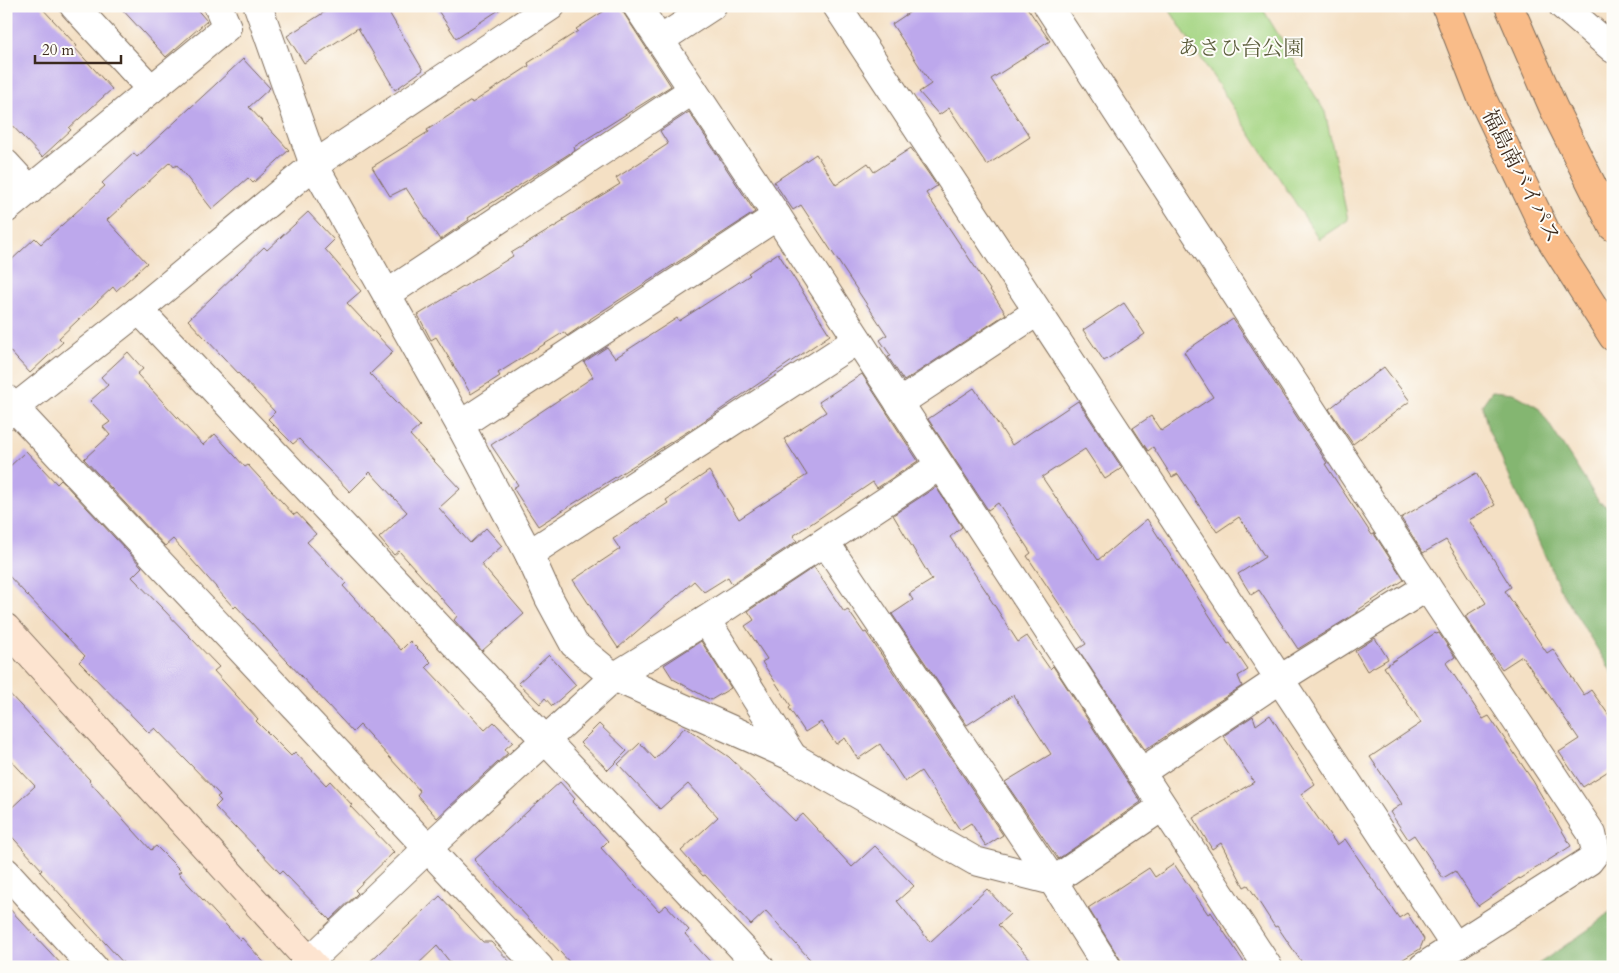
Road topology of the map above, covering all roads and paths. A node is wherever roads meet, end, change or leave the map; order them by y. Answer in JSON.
{"nodes":[{"id":1,"x":74,"y":6,"type":"edge"},
{"id":2,"x":218,"y":6,"type":"edge"},
{"id":3,"x":258,"y":6,"type":"edge"},
{"id":4,"x":551,"y":6,"type":"edge"},
{"id":5,"x":638,"y":6,"type":"edge"},
{"id":6,"x":712,"y":6,"type":"edge"},
{"id":7,"x":837,"y":6,"type":"edge"},
{"id":8,"x":1048,"y":6,"type":"edge"},
{"id":9,"x":1446,"y":6,"type":"edge"},
{"id":10,"x":1509,"y":6,"type":"edge"},
{"id":11,"x":1563,"y":6,"type":"edge"},
{"id":12,"x":660,"y":40,"type":"junction"},
{"id":13,"x":1613,"y":49,"type":"edge"},
{"id":14,"x":151,"y":89,"type":"junction"},
{"id":15,"x":693,"y":90,"type":"junction"},
{"id":16,"x":6,"y":164,"type":"edge"},
{"id":17,"x":314,"y":165,"type":"junction"},
{"id":18,"x":30,"y":190,"type":"junction"},
{"id":19,"x":6,"y":209,"type":"edge"},
{"id":20,"x":777,"y":216,"type":"junction"},
{"id":21,"x":1613,"y":227,"type":"edge"},
{"id":22,"x":386,"y":294,"type":"junction"},
{"id":23,"x":139,"y":310,"type":"junction"},
{"id":24,"x":1037,"y":312,"type":"junction"},
{"id":25,"x":1613,"y":337,"type":"edge"},
{"id":26,"x":857,"y":340,"type":"junction"},
{"id":27,"x":899,"y":403,"type":"junction"},
{"id":28,"x":9,"y":408,"type":"edge"},
{"id":29,"x":460,"y":426,"type":"junction"},
{"id":30,"x":939,"y":466,"type":"junction"},
{"id":31,"x":825,"y":542,"type":"junction"},
{"id":32,"x":529,"y":554,"type":"junction"},
{"id":33,"x":1427,"y":587,"type":"junction"},
{"id":34,"x":706,"y":620,"type":"junction"},
{"id":35,"x":6,"y":628,"type":"edge"},
{"id":36,"x":614,"y":677,"type":"junction"},
{"id":37,"x":1280,"y":679,"type":"junction"},
{"id":38,"x":546,"y":740,"type":"junction"},
{"id":39,"x":793,"y":757,"type":"junction"},
{"id":40,"x":1140,"y":773,"type":"junction"},
{"id":41,"x":1162,"y":807,"type":"junction"},
{"id":42,"x":428,"y":848,"type":"junction"},
{"id":43,"x":6,"y":872,"type":"edge"},
{"id":44,"x":1053,"y":881,"type":"junction"},
{"id":45,"x":1455,"y":946,"type":"junction"},
{"id":46,"x":309,"y":965,"type":"edge"},
{"id":47,"x":93,"y":967,"type":"edge"},
{"id":48,"x":539,"y":967,"type":"edge"},
{"id":49,"x":760,"y":967,"type":"edge"},
{"id":50,"x":1108,"y":967,"type":"edge"},
{"id":51,"x":1268,"y":967,"type":"edge"},
{"id":52,"x":1423,"y":967,"type":"edge"}],
"edges":[{"from":1,"to":14,"type":"street"},
{"from":2,"to":14,"type":"street"},
{"from":3,"to":17,"type":"street"},
{"from":4,"to":17,"type":"street"},
{"from":5,"to":12,"type":"street"},
{"from":6,"to":12,"type":"street"},
{"from":7,"to":24,"type":"street"},
{"from":8,"to":33,"type":"street"},
{"from":9,"to":25,"type":"highway","name":"福島南バイパス"},
{"from":10,"to":21,"type":"highway"},
{"from":11,"to":13,"type":"street"},
{"from":12,"to":15,"type":"street"},
{"from":14,"to":18,"type":"street"},
{"from":15,"to":20,"type":"street"},
{"from":15,"to":22,"type":"street"},
{"from":16,"to":18,"type":"street"},
{"from":17,"to":22,"type":"street"},
{"from":17,"to":23,"type":"street"},
{"from":18,"to":19,"type":"street"},
{"from":20,"to":26,"type":"street"},
{"from":20,"to":29,"type":"street"},
{"from":22,"to":29,"type":"street"},
{"from":23,"to":28,"type":"street"},
{"from":23,"to":38,"type":"street"},
{"from":24,"to":27,"type":"street"},
{"from":24,"to":37,"type":"street"},
{"from":26,"to":27,"type":"street"},
{"from":26,"to":32,"type":"street"},
{"from":27,"to":30,"type":"street"},
{"from":28,"to":42,"type":"street"},
{"from":29,"to":32,"type":"street"},
{"from":30,"to":31,"type":"street"},
{"from":30,"to":40,"type":"street"},
{"from":31,"to":34,"type":"street"},
{"from":31,"to":44,"type":"street"},
{"from":32,"to":36,"type":"street"},
{"from":33,"to":37,"type":"street"},
{"from":33,"to":45,"type":"street"},
{"from":34,"to":36,"type":"street"},
{"from":34,"to":39,"type":"street"},
{"from":35,"to":46,"type":"street"},
{"from":36,"to":38,"type":"street"},
{"from":36,"to":39,"type":"street"},
{"from":37,"to":40,"type":"street"},
{"from":37,"to":45,"type":"street"},
{"from":38,"to":42,"type":"street"},
{"from":38,"to":49,"type":"street"},
{"from":39,"to":44,"type":"street"},
{"from":40,"to":41,"type":"street"},
{"from":41,"to":44,"type":"street"},
{"from":41,"to":51,"type":"street"},
{"from":42,"to":46,"type":"street"},
{"from":42,"to":48,"type":"street"},
{"from":43,"to":47,"type":"street"},
{"from":44,"to":50,"type":"street"},
{"from":45,"to":52,"type":"street"}]}
